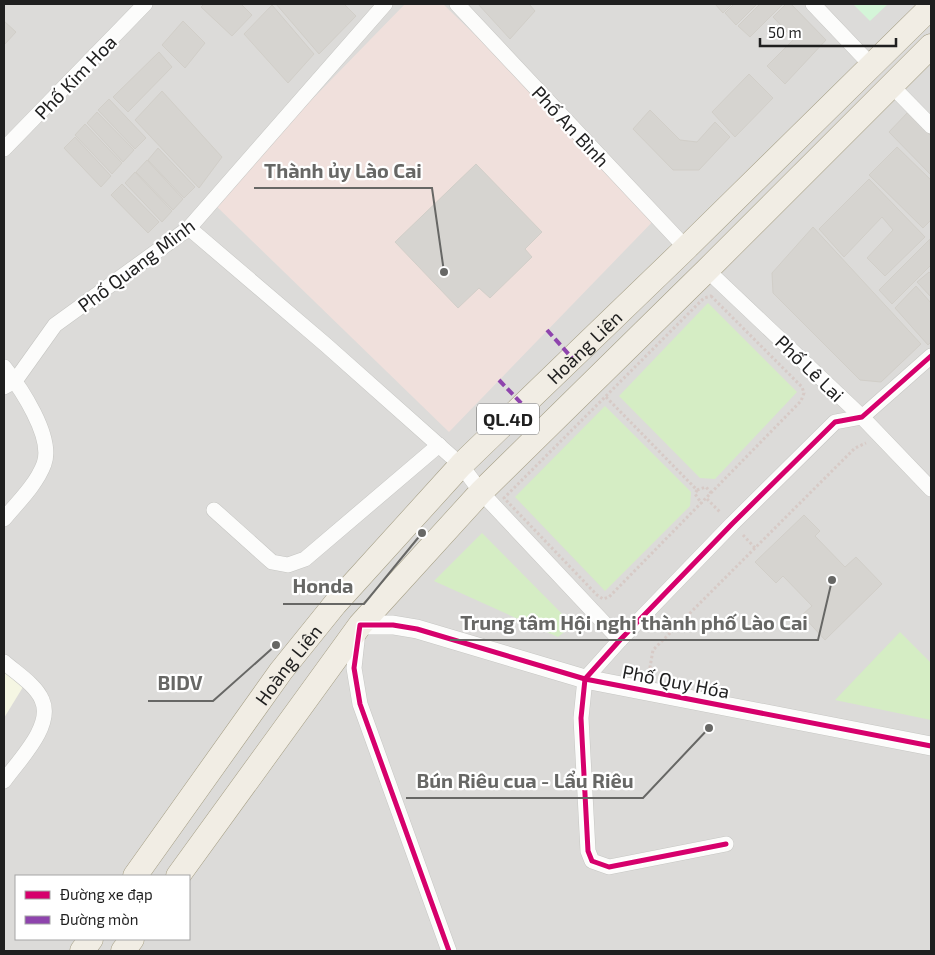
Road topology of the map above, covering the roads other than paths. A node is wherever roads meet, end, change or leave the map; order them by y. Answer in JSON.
{"nodes":[{"id":1,"x":146,"y":4,"type":"edge"},
{"id":2,"x":385,"y":4,"type":"edge"},
{"id":3,"x":457,"y":4,"type":"edge"},
{"id":4,"x":813,"y":4,"type":"edge"},
{"id":5,"x":931,"y":7,"type":"edge"},
{"id":6,"x":931,"y":46,"type":"edge"},
{"id":7,"x":872,"y":65,"type":"junction"},
{"id":8,"x":891,"y":85,"type":"junction"},
{"id":9,"x":931,"y":126,"type":"edge"},
{"id":10,"x":4,"y":149,"type":"edge"},
{"id":11,"x":190,"y":228,"type":"junction"},
{"id":12,"x":686,"y":248,"type":"junction"},
{"id":13,"x":707,"y":270,"type":"junction"},
{"id":14,"x":931,"y":356,"type":"edge"},
{"id":15,"x":4,"y":367,"type":"edge"},
{"id":16,"x":10,"y":384,"type":"edge"},
{"id":17,"x":862,"y":417,"type":"junction"},
{"id":18,"x":439,"y":445,"type":"junction"},
{"id":19,"x":461,"y":464,"type":"junction"},
{"id":20,"x":931,"y":489,"type":"edge"},
{"id":21,"x":481,"y":492,"type":"junction"},
{"id":22,"x":214,"y":510,"type":"dead end"},
{"id":23,"x":4,"y":519,"type":"edge"},
{"id":24,"x":335,"y":604,"type":"junction"},
{"id":25,"x":360,"y":625,"type":"junction"},
{"id":26,"x":620,"y":640,"type":"junction"},
{"id":27,"x":4,"y":662,"type":"edge"},
{"id":28,"x":585,"y":679,"type":"junction"},
{"id":29,"x":931,"y":746,"type":"edge"},
{"id":30,"x":4,"y":781,"type":"edge"},
{"id":31,"x":726,"y":844,"type":"dead end"},
{"id":32,"x":136,"y":875,"type":"edge"},
{"id":33,"x":179,"y":875,"type":"edge"},
{"id":34,"x":90,"y":940,"type":"edge"},
{"id":35,"x":131,"y":940,"type":"edge"},
{"id":36,"x":82,"y":951,"type":"edge"},
{"id":37,"x":123,"y":951,"type":"edge"},
{"id":38,"x":449,"y":951,"type":"edge"}],
"edges":[{"from":1,"to":10,"type":"street","name":"Phố Kim Hoa"},
{"from":2,"to":11,"type":"street","name":"Phố Quang Minh"},
{"from":3,"to":12,"type":"street","name":"Phố An Bình"},
{"from":4,"to":7,"type":"street"},
{"from":5,"to":7,"type":"main road","name":"Hoàng Liên","number":"QL.4D"},
{"from":6,"to":8,"type":"main road","name":"Hoàng Liên","number":"QL.4D"},
{"from":7,"to":8,"type":"main road"},
{"from":7,"to":12,"type":"main road","name":"Hoàng Liên","number":"QL.4D"},
{"from":8,"to":9,"type":"street"},
{"from":8,"to":13,"type":"main road","name":"Hoàng Liên","number":"QL.4D"},
{"from":11,"to":16,"type":"street","name":"Phố Quang Minh"},
{"from":11,"to":18,"type":"street"},
{"from":12,"to":13,"type":"main road"},
{"from":12,"to":19,"type":"main road","name":"Hoàng Liên","number":"QL.4D"},
{"from":13,"to":17,"type":"street","name":"Phố Lê Lai"},
{"from":13,"to":21,"type":"main road","name":"Hoàng Liên","number":"QL.4D"},
{"from":14,"to":17,"type":"street"},
{"from":15,"to":16,"type":"street"},
{"from":16,"to":23,"type":"street"},
{"from":17,"to":20,"type":"street","name":"Phố Lê Lai"},
{"from":17,"to":26,"type":"street"},
{"from":18,"to":19,"type":"street"},
{"from":18,"to":22,"type":"street"},
{"from":19,"to":21,"type":"street"},
{"from":19,"to":24,"type":"main road","name":"Hoàng Liên","number":"QL.4D"},
{"from":21,"to":25,"type":"main road","name":"Hoàng Liên","number":"QL.4D"},
{"from":21,"to":26,"type":"street"},
{"from":24,"to":25,"type":"main road"},
{"from":24,"to":32,"type":"main road","name":"Hoàng Liên","number":"QL.4D"},
{"from":25,"to":28,"type":"street","name":"Phố Quy Hóa"},
{"from":25,"to":33,"type":"main road","name":"Hoàng Liên","number":"QL.4D"},
{"from":25,"to":38,"type":"street"},
{"from":26,"to":28,"type":"street"},
{"from":27,"to":30,"type":"street"},
{"from":28,"to":29,"type":"street","name":"Phố Quy Hóa"},
{"from":28,"to":31,"type":"street"},
{"from":34,"to":36,"type":"main road"},
{"from":35,"to":37,"type":"main road"}]}
